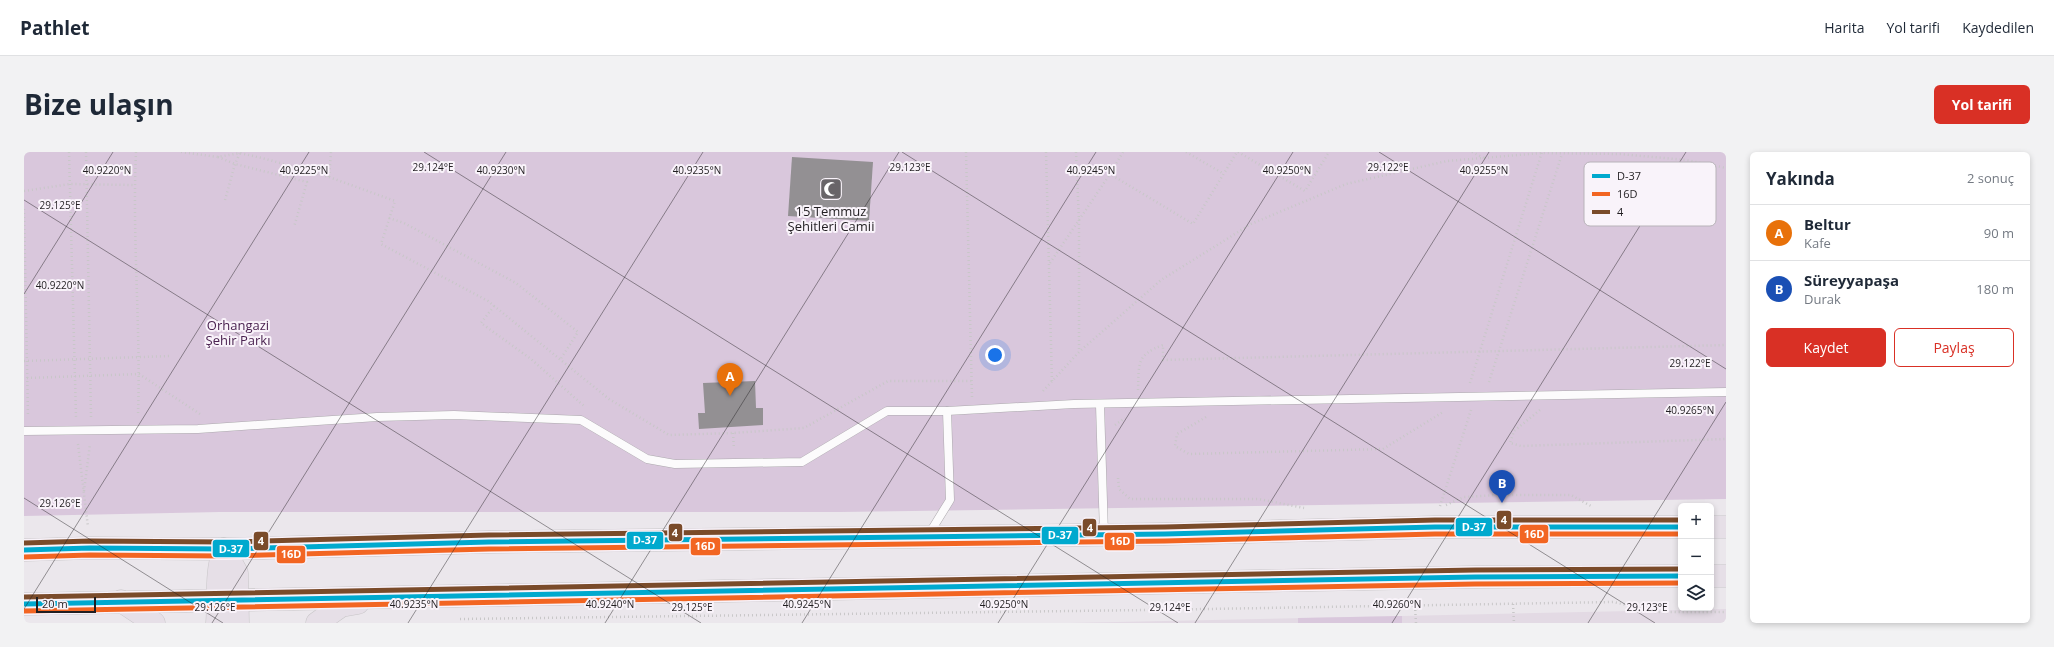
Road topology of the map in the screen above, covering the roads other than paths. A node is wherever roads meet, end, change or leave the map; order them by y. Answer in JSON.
{"nodes":[{"id":1,"x":1726,"y":392,"type":"edge"},
{"id":2,"x":1100,"y":405,"type":"junction"},
{"id":3,"x":946,"y":411,"type":"junction"},
{"id":4,"x":26,"y":431,"type":"edge"},
{"id":5,"x":1678,"y":527,"type":"edge"},
{"id":6,"x":1714,"y":527,"type":"edge"},
{"id":7,"x":1726,"y":527,"type":"edge"},
{"id":8,"x":1104,"y":534,"type":"junction"},
{"id":9,"x":928,"y":536,"type":"junction"},
{"id":10,"x":224,"y":549,"type":"junction"},
{"id":11,"x":24,"y":550,"type":"edge"},
{"id":12,"x":1678,"y":576,"type":"edge"},
{"id":13,"x":1714,"y":576,"type":"edge"},
{"id":14,"x":1726,"y":576,"type":"edge"},
{"id":15,"x":386,"y":597,"type":"junction"},
{"id":16,"x":228,"y":600,"type":"junction"},
{"id":17,"x":121,"y":601,"type":"junction"},
{"id":18,"x":24,"y":604,"type":"edge"},
{"id":19,"x":154,"y":623,"type":"edge"},
{"id":20,"x":217,"y":623,"type":"edge"},
{"id":21,"x":238,"y":623,"type":"edge"},
{"id":22,"x":317,"y":623,"type":"edge"}],
"edges":[{"from":1,"to":2,"type":"lane"},
{"from":2,"to":3,"type":"lane"},
{"from":2,"to":8,"type":"lane"},
{"from":3,"to":4,"type":"lane"},
{"from":3,"to":9,"type":"lane"},
{"from":5,"to":8,"type":"highway"},
{"from":6,"to":7,"type":"highway"},
{"from":8,"to":9,"type":"highway"},
{"from":9,"to":10,"type":"highway"},
{"from":10,"to":11,"type":"highway"},
{"from":10,"to":16,"type":"highway"},
{"from":12,"to":15,"type":"highway"},
{"from":13,"to":14,"type":"highway"},
{"from":15,"to":16,"type":"highway"},
{"from":15,"to":22,"type":"highway"},
{"from":16,"to":17,"type":"highway"},
{"from":16,"to":20,"type":"highway"},
{"from":16,"to":21,"type":"highway"},
{"from":17,"to":18,"type":"highway"},
{"from":17,"to":19,"type":"highway"}]}
